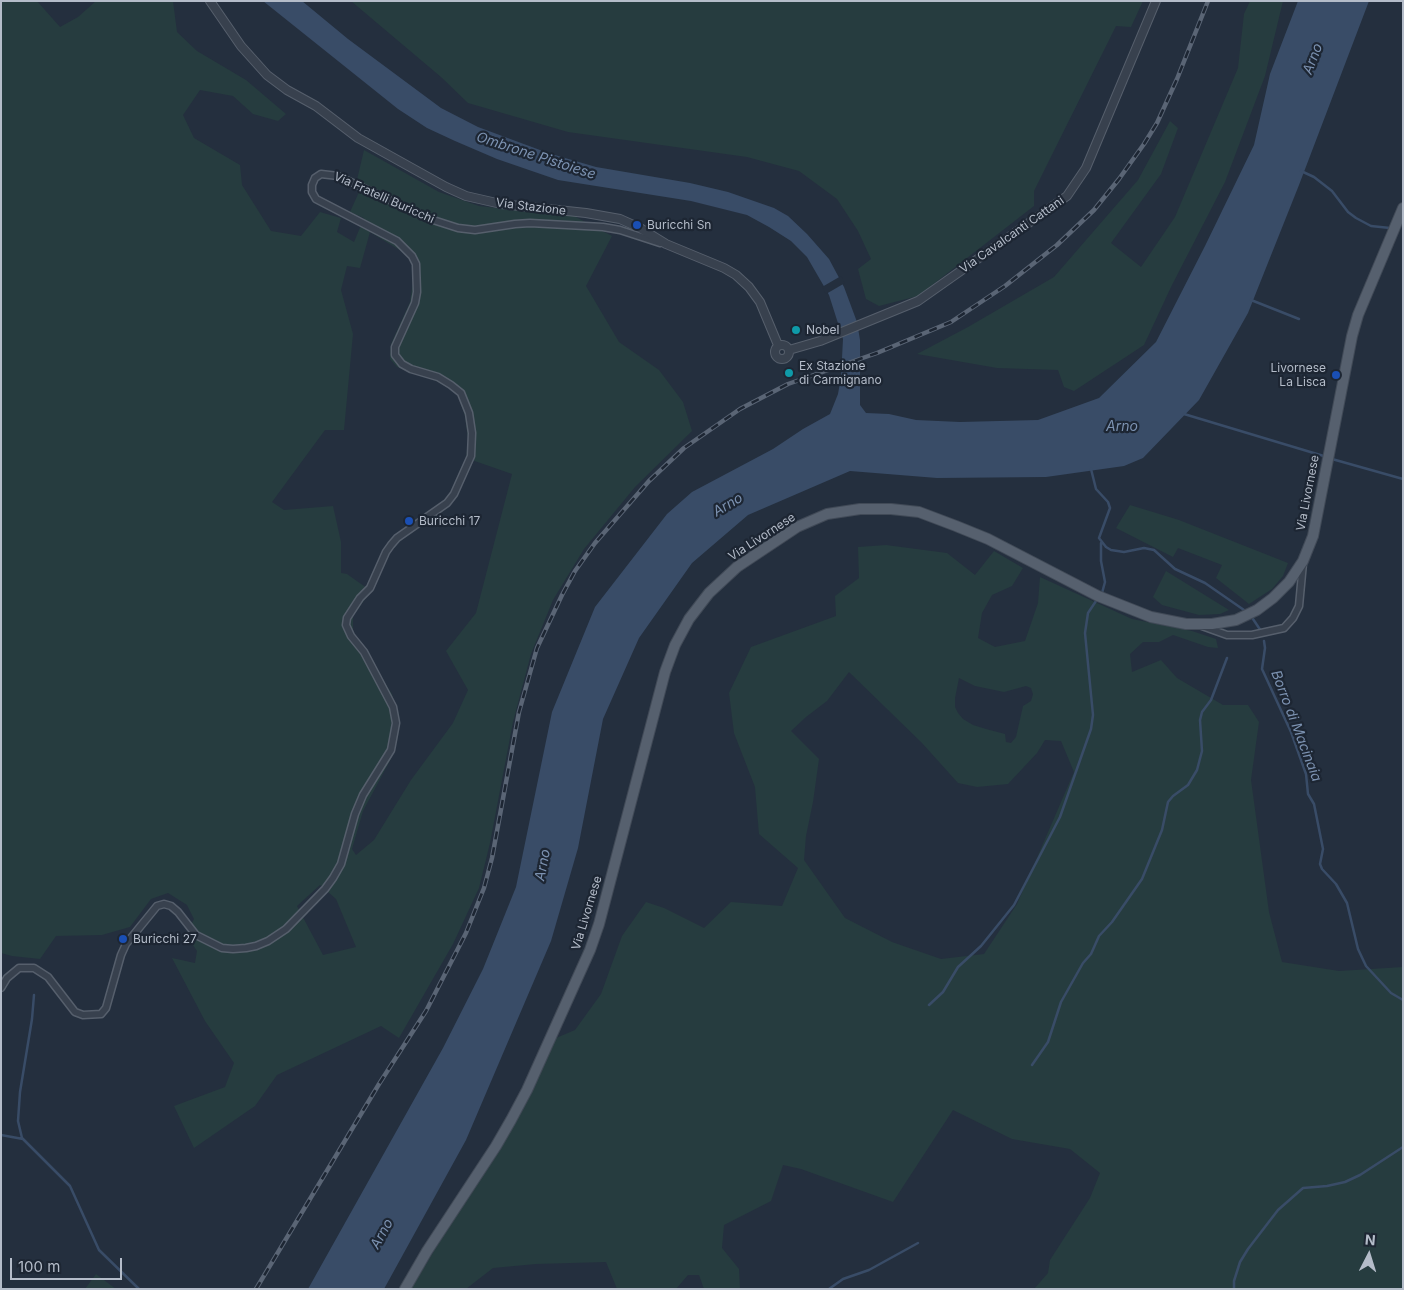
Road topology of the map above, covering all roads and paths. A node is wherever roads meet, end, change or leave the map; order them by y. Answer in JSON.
{"nodes":[{"id":1,"x":210,"y":1,"type":"edge"},
{"id":2,"x":1156,"y":1,"type":"edge"},
{"id":3,"x":1403,"y":208,"type":"edge"},
{"id":4,"x":666,"y":244,"type":"junction"},
{"id":5,"x":847,"y":330,"type":"joint"},
{"id":6,"x":778,"y":345,"type":"junction"},
{"id":7,"x":789,"y":350,"type":"junction"},
{"id":8,"x":1303,"y":561,"type":"junction"},
{"id":9,"x":1196,"y":624,"type":"junction"},
{"id":10,"x":1,"y":988,"type":"edge"},
{"id":11,"x":405,"y":1289,"type":"edge"}],
"edges":[{"from":1,"to":4,"type":"street","name":"Via Stazione"},
{"from":2,"to":5,"type":"street","name":"Via Cavalcanti Cattani"},
{"from":3,"to":8,"type":"main road","name":"Via Livornese"},
{"from":4,"to":6,"type":"street","name":"Via Stazione"},
{"from":4,"to":10,"type":"street","name":"Via Fratelli Buricchi"},
{"from":5,"to":7,"type":"street","name":"Via Stazione"},
{"from":6,"to":7,"type":"street"},
{"from":6,"to":7,"type":"street","name":"Via Stazione"},
{"from":8,"to":9,"type":"main road","name":"Via Livornese"},
{"from":8,"to":9,"type":"street"},
{"from":9,"to":11,"type":"main road","name":"Via Livornese"}]}
